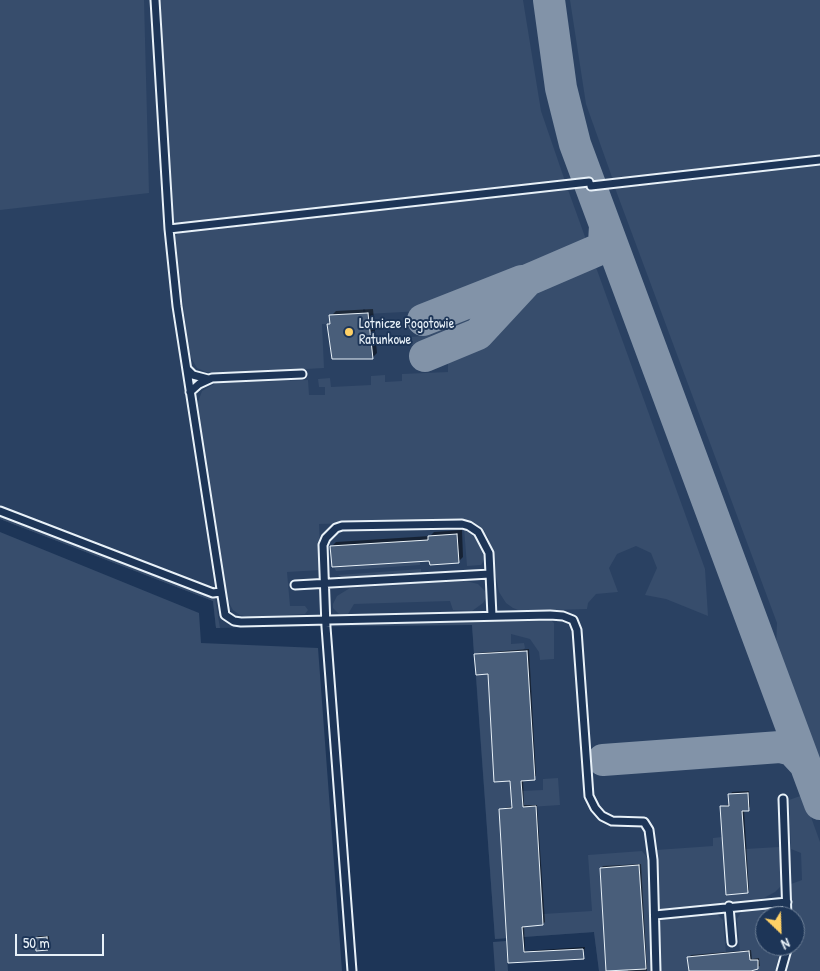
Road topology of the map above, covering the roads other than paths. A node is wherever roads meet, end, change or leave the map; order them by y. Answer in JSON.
{"nodes":[{"id":1,"x":154,"y":0,"type":"edge"},
{"id":2,"x":820,"y":160,"type":"edge"},
{"id":3,"x":169,"y":229,"type":"junction"},
{"id":4,"x":187,"y":369,"type":"junction"},
{"id":5,"x":302,"y":374,"type":"dead end"},
{"id":6,"x":212,"y":378,"type":"junction"},
{"id":7,"x":190,"y":392,"type":"junction"},
{"id":8,"x":0,"y":512,"type":"edge"},
{"id":9,"x":490,"y":574,"type":"junction"},
{"id":10,"x":324,"y":584,"type":"junction"},
{"id":11,"x":295,"y":585,"type":"dead end"},
{"id":12,"x":220,"y":592,"type":"junction"},
{"id":13,"x":492,"y":616,"type":"junction"},
{"id":14,"x":326,"y":620,"type":"junction"},
{"id":15,"x":783,"y":799,"type":"dead end"},
{"id":16,"x":787,"y":902,"type":"junction"},
{"id":17,"x":729,"y":906,"type":"junction"},
{"id":18,"x":787,"y":906,"type":"edge"},
{"id":19,"x":655,"y":916,"type":"junction"},
{"id":20,"x":732,"y":942,"type":"dead end"},
{"id":21,"x":785,"y":956,"type":"edge"},
{"id":22,"x":352,"y":971,"type":"edge"},
{"id":23,"x":656,"y":971,"type":"edge"},
{"id":24,"x":781,"y":971,"type":"edge"}],
"edges":[{"from":1,"to":3,"type":"lane"},
{"from":2,"to":3,"type":"lane"},
{"from":3,"to":4,"type":"lane"},
{"from":4,"to":6,"type":"lane"},
{"from":4,"to":7,"type":"lane"},
{"from":5,"to":6,"type":"lane"},
{"from":6,"to":7,"type":"lane"},
{"from":7,"to":12,"type":"lane"},
{"from":8,"to":12,"type":"lane"},
{"from":9,"to":10,"type":"lane"},
{"from":9,"to":10,"type":"lane"},
{"from":9,"to":13,"type":"lane"},
{"from":10,"to":11,"type":"lane"},
{"from":10,"to":14,"type":"lane"},
{"from":12,"to":14,"type":"lane"},
{"from":13,"to":14,"type":"lane"},
{"from":13,"to":19,"type":"lane"},
{"from":14,"to":22,"type":"lane"},
{"from":15,"to":16,"type":"lane"},
{"from":16,"to":17,"type":"lane"},
{"from":16,"to":18,"type":"lane"},
{"from":17,"to":19,"type":"lane"},
{"from":17,"to":20,"type":"lane"},
{"from":19,"to":23,"type":"lane"},
{"from":21,"to":24,"type":"lane"}]}
